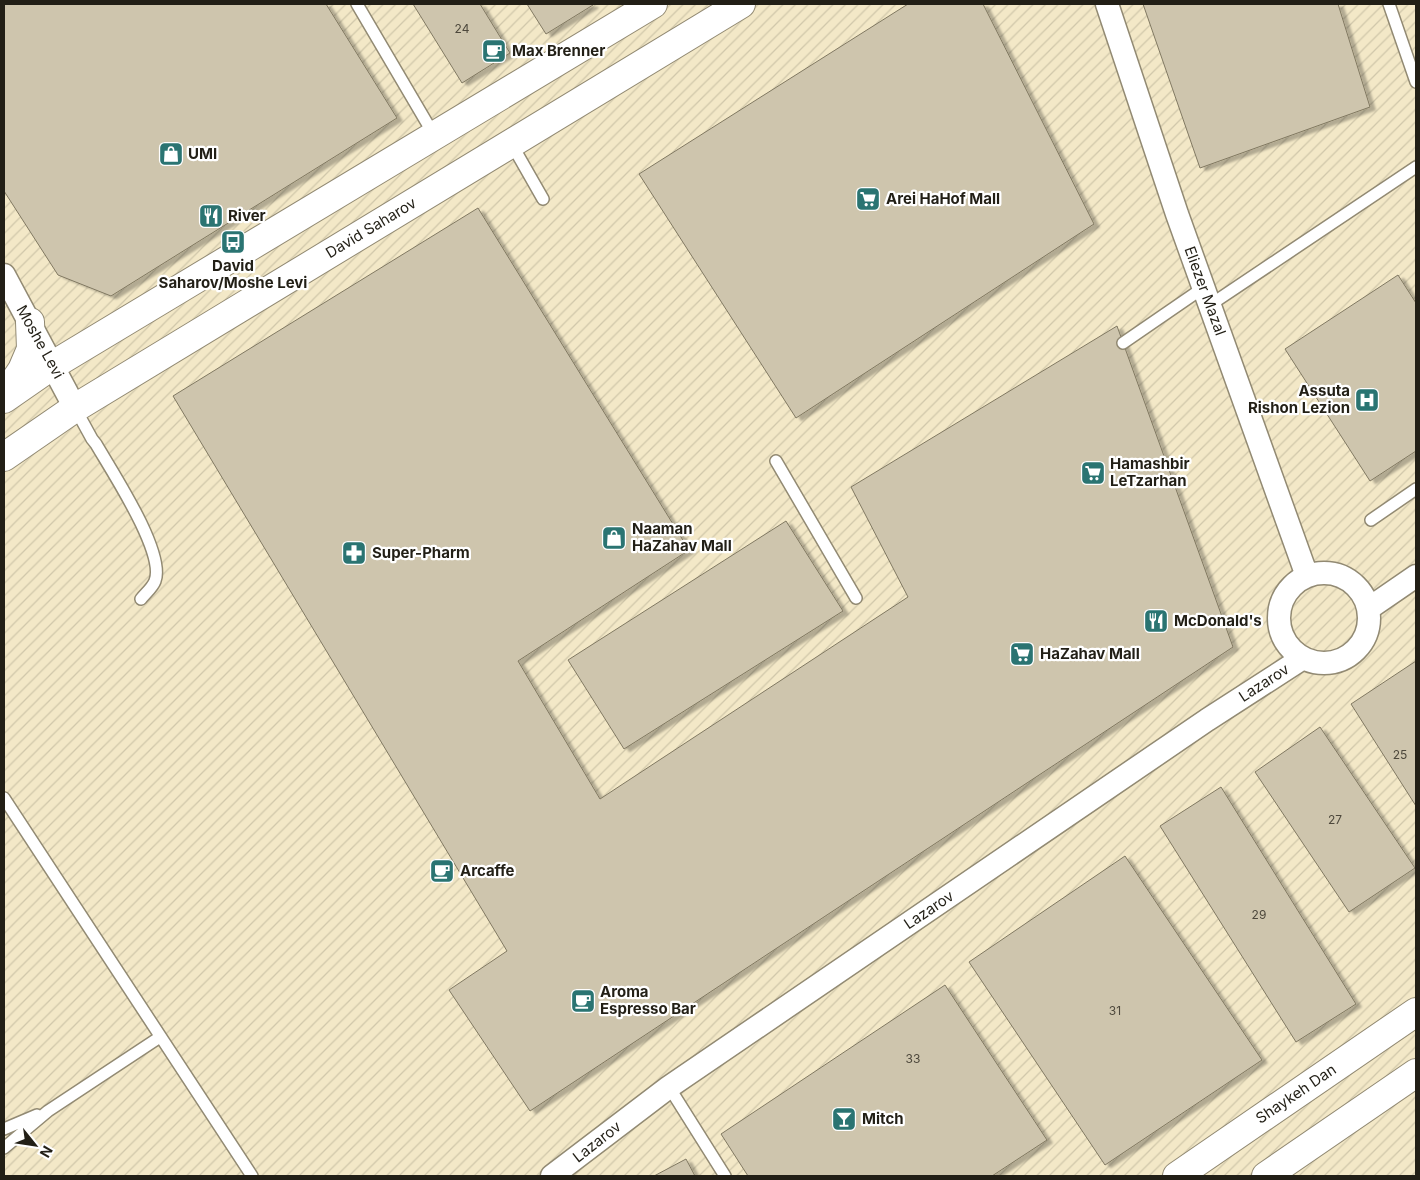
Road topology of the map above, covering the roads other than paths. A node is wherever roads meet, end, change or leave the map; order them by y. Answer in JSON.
{"nodes":[{"id":1,"x":357,"y":4,"type":"edge"},
{"id":2,"x":652,"y":4,"type":"edge"},
{"id":3,"x":741,"y":4,"type":"edge"},
{"id":4,"x":1107,"y":4,"type":"edge"},
{"id":5,"x":1389,"y":4,"type":"edge"},
{"id":6,"x":1416,"y":82,"type":"edge"},
{"id":7,"x":434,"y":135,"type":"junction"},
{"id":8,"x":511,"y":143,"type":"junction"},
{"id":9,"x":1416,"y":166,"type":"edge"},
{"id":10,"x":543,"y":199,"type":"dead end"},
{"id":11,"x":4,"y":275,"type":"edge"},
{"id":12,"x":1207,"y":296,"type":"junction"},
{"id":13,"x":30,"y":322,"type":"junction"},
{"id":14,"x":1123,"y":343,"type":"dead end"},
{"id":15,"x":53,"y":366,"type":"junction"},
{"id":16,"x":4,"y":398,"type":"edge"},
{"id":17,"x":76,"y":408,"type":"junction"},
{"id":18,"x":4,"y":457,"type":"edge"},
{"id":19,"x":776,"y":461,"type":"dead end"},
{"id":20,"x":1416,"y":489,"type":"edge"},
{"id":21,"x":1371,"y":520,"type":"dead end"},
{"id":22,"x":1307,"y":576,"type":"junction"},
{"id":23,"x":1416,"y":576,"type":"edge"},
{"id":24,"x":856,"y":598,"type":"dead end"},
{"id":25,"x":141,"y":599,"type":"dead end"},
{"id":26,"x":1368,"y":609,"type":"junction"},
{"id":27,"x":1303,"y":658,"type":"junction"},
{"id":28,"x":4,"y":798,"type":"edge"},
{"id":29,"x":1416,"y":1012,"type":"edge"},
{"id":30,"x":160,"y":1037,"type":"junction"},
{"id":31,"x":1416,"y":1073,"type":"edge"},
{"id":32,"x":669,"y":1087,"type":"junction"},
{"id":33,"x":48,"y":1110,"type":"junction"},
{"id":34,"x":4,"y":1129,"type":"edge"},
{"id":35,"x":4,"y":1148,"type":"edge"},
{"id":36,"x":559,"y":1174,"type":"edge"},
{"id":37,"x":252,"y":1176,"type":"edge"},
{"id":38,"x":725,"y":1176,"type":"edge"},
{"id":39,"x":1177,"y":1176,"type":"edge"},
{"id":40,"x":1266,"y":1176,"type":"edge"}],
"edges":[{"from":1,"to":7,"type":"lane"},
{"from":2,"to":7,"type":"street"},
{"from":3,"to":8,"type":"street","name":"David Saharov"},
{"from":4,"to":12,"type":"street","name":"Eliezer Mazal"},
{"from":5,"to":6,"type":"lane"},
{"from":7,"to":15,"type":"street"},
{"from":8,"to":10,"type":"lane"},
{"from":8,"to":17,"type":"street","name":"David Saharov"},
{"from":9,"to":12,"type":"lane"},
{"from":11,"to":13,"type":"street","name":"Moshe Levi"},
{"from":12,"to":14,"type":"lane"},
{"from":12,"to":22,"type":"street","name":"Eliezer Mazal"},
{"from":13,"to":15,"type":"street","name":"Moshe Levi"},
{"from":13,"to":16,"type":"street"},
{"from":15,"to":16,"type":"street"},
{"from":15,"to":17,"type":"street","name":"Moshe Levi"},
{"from":17,"to":18,"type":"street","name":"David Saharov"},
{"from":17,"to":25,"type":"lane"},
{"from":19,"to":24,"type":"lane"},
{"from":20,"to":21,"type":"lane"},
{"from":22,"to":26,"type":"street"},
{"from":22,"to":27,"type":"street"},
{"from":23,"to":26,"type":"street"},
{"from":26,"to":27,"type":"street"},
{"from":27,"to":32,"type":"street","name":"Lazarov"},
{"from":28,"to":30,"type":"lane"},
{"from":29,"to":39,"type":"street","name":"Shaykeh Dan"},
{"from":30,"to":33,"type":"lane"},
{"from":30,"to":37,"type":"lane"},
{"from":31,"to":40,"type":"street"},
{"from":32,"to":36,"type":"street","name":"Lazarov"},
{"from":32,"to":38,"type":"lane"},
{"from":33,"to":34,"type":"lane"},
{"from":33,"to":35,"type":"lane"}]}
